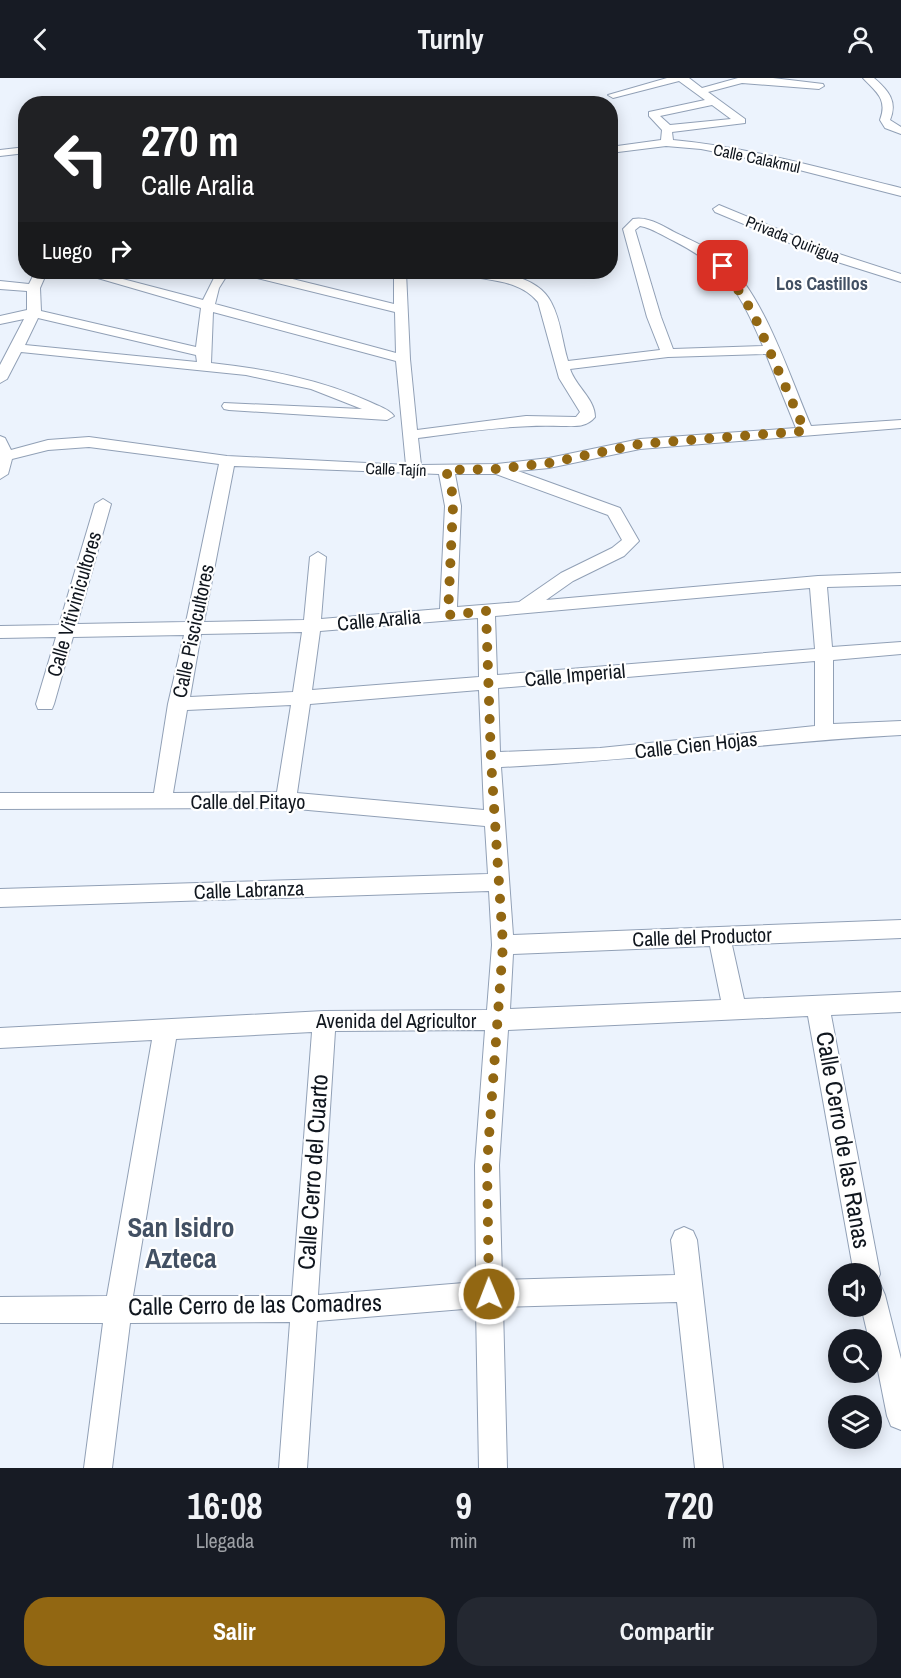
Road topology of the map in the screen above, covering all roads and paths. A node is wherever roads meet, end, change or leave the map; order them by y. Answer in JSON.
{"nodes":[{"id":1,"x":680,"y":78,"type":"edge"},
{"id":2,"x":868,"y":78,"type":"edge"},
{"id":3,"x":819,"y":86,"type":"dead end"},
{"id":4,"x":702,"y":91,"type":"junction"},
{"id":5,"x":613,"y":96,"type":"dead end"},
{"id":6,"x":716,"y":101,"type":"junction"},
{"id":7,"x":667,"y":129,"type":"junction"},
{"id":8,"x":901,"y":130,"type":"edge"},
{"id":9,"x":666,"y":143,"type":"junction"},
{"id":10,"x":618,"y":149,"type":"edge"},
{"id":11,"x":18,"y":151,"type":"edge"},
{"id":12,"x":0,"y":153,"type":"edge"},
{"id":13,"x":901,"y":192,"type":"edge"},
{"id":14,"x":719,"y":209,"type":"dead end"},
{"id":15,"x":901,"y":278,"type":"edge"},
{"id":16,"x":38,"y":279,"type":"edge"},
{"id":17,"x":108,"y":279,"type":"edge"},
{"id":18,"x":216,"y":279,"type":"edge"},
{"id":19,"x":278,"y":279,"type":"edge"},
{"id":20,"x":400,"y":279,"type":"edge"},
{"id":21,"x":506,"y":279,"type":"edge"},
{"id":22,"x":0,"y":285,"type":"edge"},
{"id":23,"x":34,"y":288,"type":"junction"},
{"id":24,"x":209,"y":306,"type":"junction"},
{"id":25,"x":400,"y":309,"type":"junction"},
{"id":26,"x":34,"y":313,"type":"junction"},
{"id":27,"x":0,"y":320,"type":"edge"},
{"id":28,"x":18,"y":348,"type":"junction"},
{"id":29,"x":769,"y":350,"type":"junction"},
{"id":30,"x":668,"y":353,"type":"junction"},
{"id":31,"x":202,"y":358,"type":"junction"},
{"id":32,"x":403,"y":358,"type":"junction"},
{"id":33,"x":3,"y":365,"type":"edge"},
{"id":34,"x":562,"y":366,"type":"junction"},
{"id":35,"x":0,"y":379,"type":"edge"},
{"id":36,"x":229,"y":406,"type":"dead end"},
{"id":37,"x":387,"y":416,"type":"junction"},
{"id":38,"x":408,"y":418,"type":"junction"},
{"id":39,"x":901,"y":424,"type":"edge"},
{"id":40,"x":805,"y":431,"type":"junction"},
{"id":41,"x":410,"y":435,"type":"junction"},
{"id":42,"x":2,"y":451,"type":"edge"},
{"id":43,"x":227,"y":461,"type":"junction"},
{"id":44,"x":497,"y":469,"type":"junction"},
{"id":45,"x":414,"y":470,"type":"junction"},
{"id":46,"x":446,"y":470,"type":"junction"},
{"id":47,"x":0,"y":474,"type":"edge"},
{"id":48,"x":102,"y":504,"type":"dead end"},
{"id":49,"x":318,"y":557,"type":"dead end"},
{"id":50,"x":901,"y":579,"type":"edge"},
{"id":51,"x":818,"y":582,"type":"junction"},
{"id":52,"x":523,"y":607,"type":"junction"},
{"id":53,"x":486,"y":611,"type":"junction"},
{"id":54,"x":448,"y":615,"type":"junction"},
{"id":55,"x":312,"y":626,"type":"junction"},
{"id":56,"x":195,"y":630,"type":"junction"},
{"id":57,"x":0,"y":632,"type":"edge"},
{"id":58,"x":67,"y":632,"type":"junction"},
{"id":59,"x":901,"y":648,"type":"edge"},
{"id":60,"x":824,"y":654,"type":"junction"},
{"id":61,"x":490,"y":681,"type":"junction"},
{"id":62,"x":300,"y":698,"type":"junction"},
{"id":63,"x":45,"y":704,"type":"dead end"},
{"id":64,"x":177,"y":704,"type":"junction"},
{"id":65,"x":901,"y":728,"type":"edge"},
{"id":66,"x":825,"y":732,"type":"junction"},
{"id":67,"x":491,"y":760,"type":"junction"},
{"id":68,"x":286,"y":800,"type":"junction"},
{"id":69,"x":0,"y":801,"type":"edge"},
{"id":70,"x":162,"y":802,"type":"junction"},
{"id":71,"x":494,"y":819,"type":"junction"},
{"id":72,"x":498,"y":882,"type":"junction"},
{"id":73,"x":0,"y":898,"type":"edge"},
{"id":74,"x":901,"y":929,"type":"edge"},
{"id":75,"x":719,"y":937,"type":"junction"},
{"id":76,"x":503,"y":945,"type":"junction"},
{"id":77,"x":901,"y":1002,"type":"edge"},
{"id":78,"x":818,"y":1006,"type":"junction"},
{"id":79,"x":735,"y":1011,"type":"junction"},
{"id":80,"x":497,"y":1020,"type":"junction"},
{"id":81,"x":324,"y":1021,"type":"junction"},
{"id":82,"x":166,"y":1028,"type":"junction"},
{"id":83,"x":1,"y":1042,"type":"edge"},
{"id":84,"x":684,"y":1240,"type":"dead end"},
{"id":85,"x":865,"y":1263,"type":"edge"},
{"id":86,"x":689,"y":1288,"type":"junction"},
{"id":87,"x":489,"y":1294,"type":"junction"},
{"id":88,"x":118,"y":1308,"type":"junction"},
{"id":89,"x":304,"y":1309,"type":"junction"},
{"id":90,"x":0,"y":1310,"type":"edge"},
{"id":91,"x":877,"y":1317,"type":"edge"},
{"id":92,"x":901,"y":1416,"type":"edge"},
{"id":93,"x":98,"y":1468,"type":"edge"},
{"id":94,"x":293,"y":1468,"type":"edge"},
{"id":95,"x":493,"y":1468,"type":"edge"},
{"id":96,"x":709,"y":1468,"type":"edge"}],
"edges":[{"from":1,"to":4,"type":"street"},
{"from":1,"to":5,"type":"street"},
{"from":2,"to":8,"type":"street"},
{"from":3,"to":4,"type":"street"},
{"from":4,"to":6,"type":"street"},
{"from":6,"to":7,"type":"street"},
{"from":6,"to":7,"type":"street"},
{"from":7,"to":9,"type":"street"},
{"from":9,"to":10,"type":"street","name":"Calle Calakmul"},
{"from":9,"to":13,"type":"street","name":"Calle Calakmul"},
{"from":11,"to":12,"type":"street"},
{"from":14,"to":15,"type":"street","name":"Privada Quirigua"},
{"from":16,"to":23,"type":"street"},
{"from":17,"to":24,"type":"street"},
{"from":18,"to":24,"type":"street"},
{"from":19,"to":25,"type":"street"},
{"from":20,"to":25,"type":"street"},
{"from":21,"to":34,"type":"street"},
{"from":22,"to":23,"type":"street"},
{"from":23,"to":26,"type":"street"},
{"from":24,"to":31,"type":"street"},
{"from":24,"to":32,"type":"street"},
{"from":25,"to":32,"type":"street"},
{"from":26,"to":27,"type":"street"},
{"from":26,"to":28,"type":"street"},
{"from":26,"to":31,"type":"street"},
{"from":28,"to":31,"type":"street"},
{"from":28,"to":33,"type":"street"},
{"from":29,"to":30,"type":"street"},
{"from":29,"to":30,"type":"street"},
{"from":29,"to":40,"type":"street"},
{"from":30,"to":34,"type":"street"},
{"from":31,"to":37,"type":"street"},
{"from":32,"to":38,"type":"street"},
{"from":33,"to":35,"type":"street"},
{"from":34,"to":41,"type":"street"},
{"from":36,"to":37,"type":"street"},
{"from":37,"to":38,"type":"street"},
{"from":38,"to":41,"type":"street"},
{"from":39,"to":40,"type":"street","name":"Calle Tajín"},
{"from":40,"to":44,"type":"street","name":"Calle Tajín"},
{"from":41,"to":45,"type":"street"},
{"from":42,"to":43,"type":"street","name":"Calle Tajín"},
{"from":42,"to":47,"type":"street"},
{"from":43,"to":45,"type":"street","name":"Calle Tajín"},
{"from":43,"to":56,"type":"street","name":"Calle Piscicultores"},
{"from":44,"to":46,"type":"street","name":"Calle Tajín"},
{"from":44,"to":52,"type":"street"},
{"from":45,"to":46,"type":"street","name":"Calle Tajín"},
{"from":46,"to":54,"type":"street"},
{"from":48,"to":58,"type":"street","name":"Calle Vitivinicultores"},
{"from":49,"to":55,"type":"street"},
{"from":50,"to":51,"type":"street","name":"Calle Aralia"},
{"from":51,"to":52,"type":"street","name":"Calle Aralia"},
{"from":51,"to":60,"type":"street"},
{"from":52,"to":53,"type":"street","name":"Calle Aralia"},
{"from":53,"to":54,"type":"street","name":"Calle Aralia"},
{"from":53,"to":61,"type":"street"},
{"from":54,"to":55,"type":"street","name":"Calle Aralia"},
{"from":55,"to":56,"type":"street","name":"Calle Aralia"},
{"from":55,"to":62,"type":"street"},
{"from":56,"to":58,"type":"street","name":"Calle Aralia"},
{"from":56,"to":64,"type":"street","name":"Calle Piscicultores"},
{"from":57,"to":58,"type":"street","name":"Calle Aralia"},
{"from":58,"to":63,"type":"street","name":"Calle Vitivinicultores"},
{"from":59,"to":60,"type":"street","name":"Calle Imperial"},
{"from":60,"to":61,"type":"street","name":"Calle Imperial"},
{"from":60,"to":66,"type":"street"},
{"from":61,"to":62,"type":"street","name":"Calle Imperial"},
{"from":61,"to":67,"type":"street"},
{"from":62,"to":64,"type":"street","name":"Calle Imperial"},
{"from":62,"to":68,"type":"street"},
{"from":64,"to":70,"type":"street","name":"Calle Piscicultores"},
{"from":65,"to":66,"type":"street","name":"Calle Cien Hojas"},
{"from":66,"to":67,"type":"street","name":"Calle Cien Hojas"},
{"from":67,"to":71,"type":"street"},
{"from":68,"to":70,"type":"street","name":"Calle del Pitayo"},
{"from":68,"to":71,"type":"street","name":"Calle del Pitayo"},
{"from":69,"to":70,"type":"street","name":"Calle del Pitayo"},
{"from":71,"to":72,"type":"street"},
{"from":72,"to":73,"type":"street","name":"Calle Labranza"},
{"from":72,"to":76,"type":"street"},
{"from":74,"to":75,"type":"street","name":"Calle del Productor"},
{"from":75,"to":76,"type":"street","name":"Calle del Productor"},
{"from":75,"to":79,"type":"street"},
{"from":76,"to":80,"type":"street"},
{"from":77,"to":78,"type":"street","name":"Avenida del Agricultor"},
{"from":78,"to":79,"type":"street","name":"Avenida del Agricultor"},
{"from":78,"to":85,"type":"street","name":"Calle Cerro de las Ranas"},
{"from":79,"to":80,"type":"street","name":"Avenida del Agricultor"},
{"from":80,"to":81,"type":"street","name":"Avenida del Agricultor"},
{"from":80,"to":87,"type":"street"},
{"from":81,"to":82,"type":"street","name":"Avenida del Agricultor"},
{"from":81,"to":89,"type":"street","name":"Calle Cerro del Cuarto"},
{"from":82,"to":83,"type":"street","name":"Avenida del Agricultor"},
{"from":82,"to":88,"type":"street"},
{"from":84,"to":86,"type":"street"},
{"from":86,"to":87,"type":"street","name":"Calle Cerro de las Comadres"},
{"from":86,"to":96,"type":"street"},
{"from":87,"to":89,"type":"street","name":"Calle Cerro de las Comadres"},
{"from":87,"to":95,"type":"street"},
{"from":88,"to":89,"type":"street","name":"Calle Cerro de las Comadres"},
{"from":88,"to":90,"type":"street","name":"Calle Cerro de las Comadres"},
{"from":88,"to":93,"type":"street"},
{"from":89,"to":94,"type":"street","name":"Calle Cerro del Cuarto"},
{"from":91,"to":92,"type":"street"}]}
